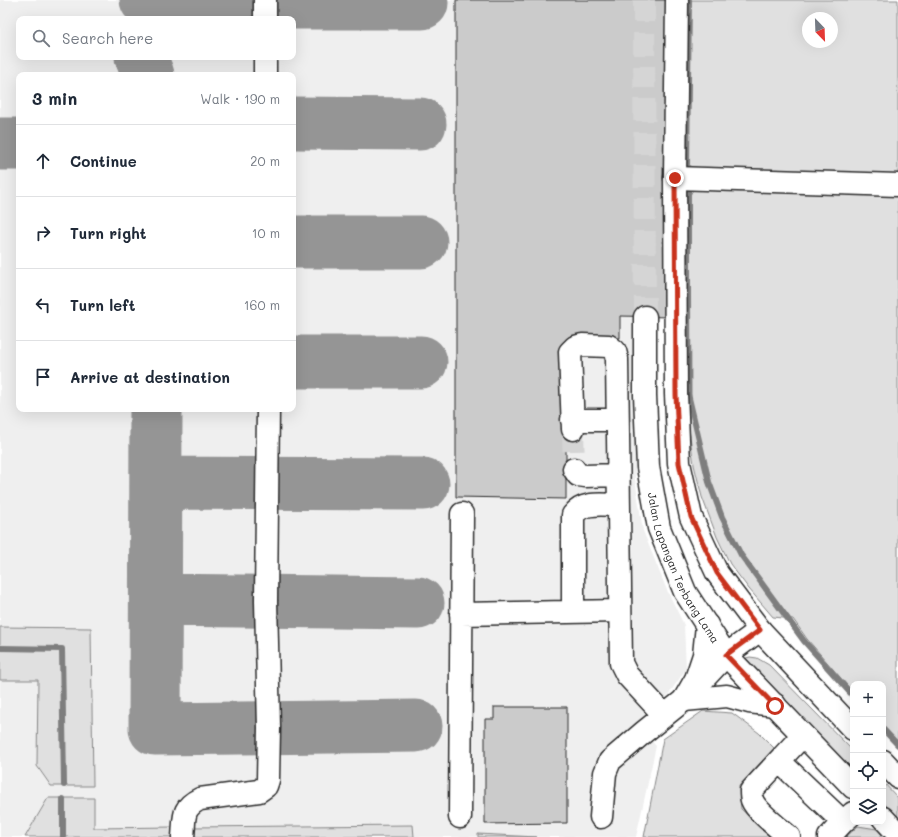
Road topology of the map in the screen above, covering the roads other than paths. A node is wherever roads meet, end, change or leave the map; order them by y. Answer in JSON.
{"nodes":[{"id":1,"x":265,"y":0,"type":"edge"},
{"id":2,"x":677,"y":0,"type":"edge"},
{"id":3,"x":265,"y":16,"type":"edge"},
{"id":4,"x":265,"y":60,"type":"edge"},
{"id":5,"x":265,"y":72,"type":"edge"},
{"id":6,"x":675,"y":178,"type":"junction"},
{"id":7,"x":898,"y":185,"type":"edge"},
{"id":8,"x":645,"y":317,"type":"tunnel mouth"},
{"id":9,"x":268,"y":412,"type":"edge"},
{"id":10,"x":617,"y":420,"type":"junction"},
{"id":11,"x":574,"y":469,"type":"dead end"},
{"id":12,"x":618,"y":475,"type":"junction"},
{"id":13,"x":618,"y":505,"type":"junction"},
{"id":14,"x":462,"y":514,"type":"dead end"},
{"id":15,"x":619,"y":611,"type":"junction"},
{"id":16,"x":573,"y":612,"type":"junction"},
{"id":17,"x":461,"y":614,"type":"junction"},
{"id":18,"x":707,"y":625,"type":"junction"},
{"id":19,"x":760,"y":630,"type":"junction"},
{"id":20,"x":726,"y":655,"type":"junction"},
{"id":21,"x":684,"y":700,"type":"junction"},
{"id":22,"x":775,"y":706,"type":"junction"},
{"id":23,"x":664,"y":715,"type":"junction"},
{"id":24,"x":850,"y":726,"type":"edge"},
{"id":25,"x":802,"y":736,"type":"junction"},
{"id":26,"x":779,"y":761,"type":"junction"},
{"id":27,"x":886,"y":764,"type":"edge"},
{"id":28,"x":898,"y":777,"type":"edge"},
{"id":29,"x":850,"y":784,"type":"edge"},
{"id":30,"x":460,"y":817,"type":"dead end"},
{"id":31,"x":601,"y":817,"type":"dead end"},
{"id":32,"x":886,"y":821,"type":"edge"},
{"id":33,"x":842,"y":824,"type":"edge"},
{"id":34,"x":898,"y":834,"type":"edge"},
{"id":35,"x":183,"y":837,"type":"edge"},
{"id":36,"x":789,"y":837,"type":"edge"}],
"edges":[{"from":1,"to":3,"type":"main road"},
{"from":2,"to":6,"type":"main road"},
{"from":4,"to":5,"type":"main road"},
{"from":6,"to":7,"type":"main road"},
{"from":6,"to":19,"type":"main road"},
{"from":8,"to":18,"type":"main road","name":"Jalan Lapangan Terbang Lama"},
{"from":9,"to":35,"type":"main road"},
{"from":10,"to":10,"type":"main road"},
{"from":10,"to":12,"type":"main road"},
{"from":11,"to":12,"type":"main road"},
{"from":12,"to":13,"type":"main road"},
{"from":13,"to":15,"type":"main road"},
{"from":13,"to":16,"type":"main road"},
{"from":14,"to":17,"type":"main road"},
{"from":15,"to":16,"type":"main road"},
{"from":15,"to":23,"type":"main road"},
{"from":16,"to":17,"type":"main road"},
{"from":17,"to":30,"type":"main road"},
{"from":18,"to":20,"type":"main road","name":"Jalan Lapangan Terbang Lama"},
{"from":18,"to":21,"type":"main road"},
{"from":19,"to":20,"type":"main road"},
{"from":19,"to":24,"type":"main road"},
{"from":20,"to":21,"type":"main road"},
{"from":20,"to":22,"type":"main road","name":"Jalan Lapangan Terbang Lama"},
{"from":21,"to":22,"type":"main road"},
{"from":21,"to":23,"type":"main road"},
{"from":22,"to":25,"type":"main road","name":"Jalan Lapangan Terbang Lama"},
{"from":23,"to":31,"type":"main road"},
{"from":25,"to":26,"type":"main road"},
{"from":25,"to":29,"type":"main road","name":"Jalan Lapangan Terbang Lama"},
{"from":26,"to":33,"type":"main road"},
{"from":26,"to":36,"type":"main road"},
{"from":27,"to":28,"type":"main road"},
{"from":32,"to":34,"type":"main road"}]}
